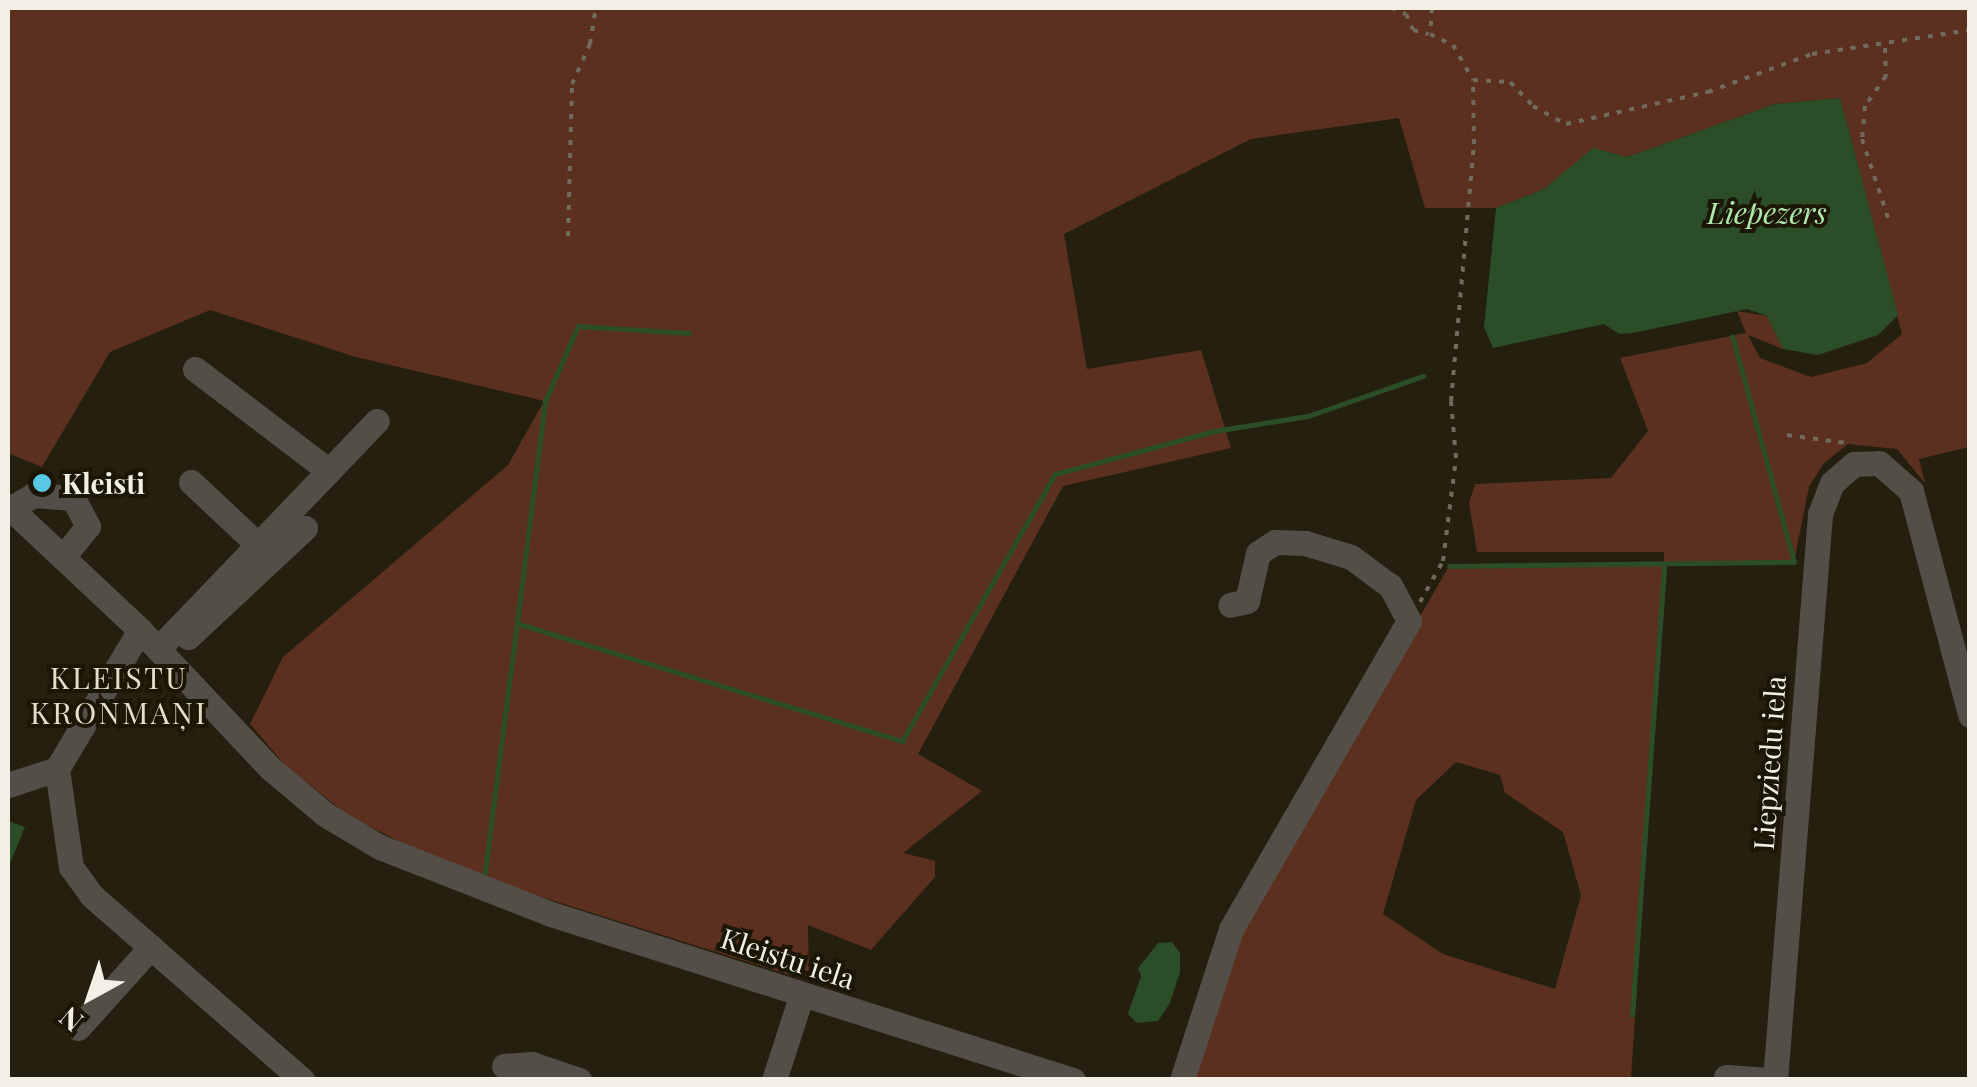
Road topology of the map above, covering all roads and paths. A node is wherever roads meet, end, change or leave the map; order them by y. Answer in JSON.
{"nodes":[{"id":1,"x":596,"y":8,"type":"edge"},
{"id":2,"x":1391,"y":8,"type":"edge"},
{"id":3,"x":1432,"y":8,"type":"edge"},
{"id":4,"x":1970,"y":30,"type":"edge"},
{"id":5,"x":1430,"y":34,"type":"junction"},
{"id":6,"x":1885,"y":48,"type":"junction"},
{"id":7,"x":1472,"y":80,"type":"junction"},
{"id":8,"x":1888,"y":218,"type":"dead end"},
{"id":9,"x":568,"y":236,"type":"dead end"},
{"id":10,"x":195,"y":369,"type":"dead end"},
{"id":11,"x":377,"y":421,"type":"dead end"},
{"id":12,"x":1787,"y":435,"type":"dead end"},
{"id":13,"x":1854,"y":464,"type":"junction"},
{"id":14,"x":329,"y":471,"type":"junction"},
{"id":15,"x":191,"y":482,"type":"dead end"},
{"id":16,"x":9,"y":507,"type":"edge"},
{"id":17,"x":305,"y":528,"type":"dead end"},
{"id":18,"x":258,"y":545,"type":"junction"},
{"id":19,"x":64,"y":558,"type":"junction"},
{"id":20,"x":1230,"y":605,"type":"dead end"},
{"id":21,"x":1409,"y":622,"type":"junction"},
{"id":22,"x":154,"y":645,"type":"junction"},
{"id":23,"x":1970,"y":715,"type":"edge"},
{"id":24,"x":57,"y":769,"type":"junction"},
{"id":25,"x":8,"y":785,"type":"edge"},
{"id":26,"x":150,"y":947,"type":"junction"},
{"id":27,"x":802,"y":994,"type":"junction"},
{"id":28,"x":78,"y":1028,"type":"dead end"},
{"id":29,"x":504,"y":1066,"type":"dead end"},
{"id":30,"x":1726,"y":1078,"type":"edge"},
{"id":31,"x":302,"y":1080,"type":"edge"},
{"id":32,"x":579,"y":1080,"type":"edge"},
{"id":33,"x":774,"y":1080,"type":"edge"},
{"id":34,"x":1073,"y":1080,"type":"edge"},
{"id":35,"x":1182,"y":1080,"type":"edge"},
{"id":36,"x":1772,"y":1080,"type":"edge"}],
"edges":[{"from":1,"to":9,"type":"path"},
{"from":2,"to":5,"type":"path"},
{"from":3,"to":5,"type":"path"},
{"from":4,"to":6,"type":"path"},
{"from":5,"to":7,"type":"path"},
{"from":6,"to":7,"type":"path"},
{"from":6,"to":8,"type":"path"},
{"from":7,"to":21,"type":"path"},
{"from":10,"to":14,"type":"street"},
{"from":11,"to":14,"type":"street"},
{"from":12,"to":13,"type":"path"},
{"from":13,"to":23,"type":"street"},
{"from":13,"to":36,"type":"street","name":"Liepziedu iela"},
{"from":14,"to":18,"type":"street"},
{"from":15,"to":18,"type":"street"},
{"from":16,"to":19,"type":"street","name":"Kleistu iela"},
{"from":16,"to":19,"type":"street"},
{"from":17,"to":22,"type":"street"},
{"from":18,"to":22,"type":"street"},
{"from":19,"to":22,"type":"street","name":"Kleistu iela"},
{"from":20,"to":21,"type":"street"},
{"from":21,"to":35,"type":"street"},
{"from":22,"to":24,"type":"street"},
{"from":22,"to":27,"type":"street","name":"Kleistu iela"},
{"from":24,"to":25,"type":"street"},
{"from":24,"to":26,"type":"street"},
{"from":26,"to":28,"type":"street"},
{"from":26,"to":31,"type":"street"},
{"from":27,"to":33,"type":"street"},
{"from":27,"to":34,"type":"street","name":"Kleistu iela"},
{"from":29,"to":32,"type":"street"},
{"from":30,"to":36,"type":"street","name":"Liepziedu iela"}]}
